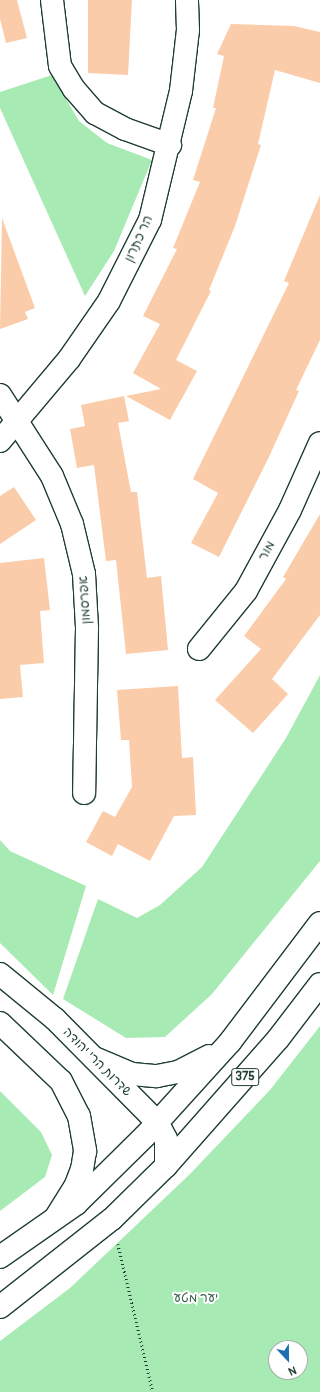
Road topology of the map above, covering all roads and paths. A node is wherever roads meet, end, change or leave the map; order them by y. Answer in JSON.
{"nodes":[{"id":1,"x":52,"y":0,"type":"edge"},
{"id":2,"x":187,"y":0,"type":"edge"},
{"id":3,"x":170,"y":145,"type":"junction"},
{"id":4,"x":0,"y":395,"type":"edge"},
{"id":5,"x":19,"y":421,"type":"junction"},
{"id":6,"x":0,"y":441,"type":"edge"},
{"id":7,"x":320,"y":443,"type":"edge"},
{"id":8,"x":199,"y":649,"type":"dead end"},
{"id":9,"x":84,"y":793,"type":"dead end"},
{"id":10,"x":320,"y":923,"type":"edge"},
{"id":11,"x":0,"y":974,"type":"edge"},
{"id":12,"x":320,"y":984,"type":"edge"},
{"id":13,"x":0,"y":1023,"type":"edge"},
{"id":14,"x":230,"y":1042,"type":"junction"},
{"id":15,"x":94,"y":1058,"type":"junction"},
{"id":16,"x":157,"y":1122,"type":"junction"},
{"id":17,"x":166,"y":1166,"type":"junction"},
{"id":18,"x":112,"y":1219,"type":"junction"},
{"id":19,"x":54,"y":1221,"type":"junction"},
{"id":20,"x":0,"y":1257,"type":"edge"},
{"id":21,"x":0,"y":1307,"type":"edge"},
{"id":22,"x":153,"y":1392,"type":"edge"}],
"edges":[{"from":1,"to":3,"type":"street"},
{"from":2,"to":3,"type":"street","name":"הר כתרון"},
{"from":3,"to":5,"type":"street","name":"הר כתרון"},
{"from":4,"to":5,"type":"street","name":"אפרסמון"},
{"from":5,"to":6,"type":"street","name":"הר כתרון"},
{"from":5,"to":9,"type":"street","name":"אפרסמון"},
{"from":7,"to":8,"type":"street","name":"מור"},
{"from":10,"to":14,"type":"street","number":"375"},
{"from":11,"to":15,"type":"street","name":"שדרות הרי יהודה"},
{"from":12,"to":17,"type":"street","number":"375"},
{"from":13,"to":19,"type":"street"},
{"from":14,"to":15,"type":"street"},
{"from":14,"to":16,"type":"street","number":"375"},
{"from":15,"to":16,"type":"street","name":"שדרות הרי יהודה"},
{"from":16,"to":17,"type":"street","name":"שדרות הרי יהודה"},
{"from":16,"to":19,"type":"street","number":"375"},
{"from":17,"to":18,"type":"street","number":"375"},
{"from":18,"to":21,"type":"street","number":"375"},
{"from":18,"to":22,"type":"path"},
{"from":19,"to":20,"type":"street","number":"375"}]}
